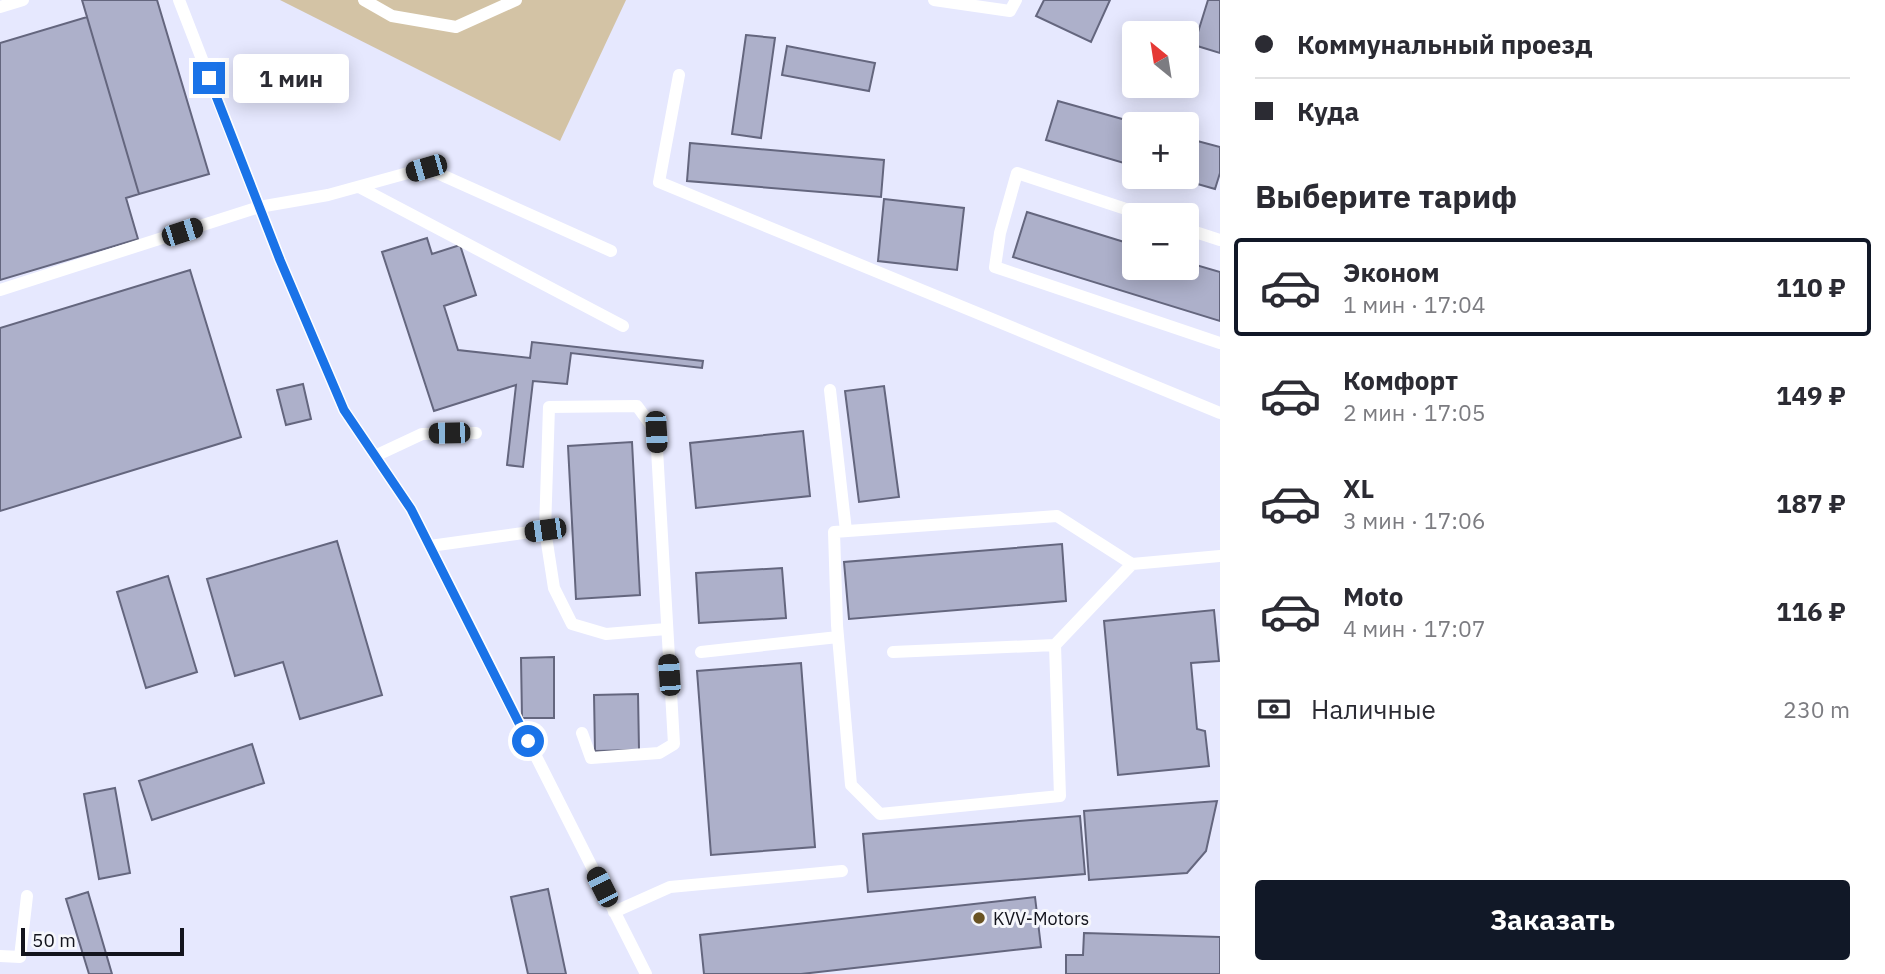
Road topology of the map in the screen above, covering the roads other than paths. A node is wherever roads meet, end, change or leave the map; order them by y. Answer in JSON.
{"nodes":[{"id":1,"x":23,"y":0,"type":"edge"},
{"id":2,"x":179,"y":0,"type":"edge"},
{"id":3,"x":364,"y":0,"type":"edge"},
{"id":4,"x":516,"y":0,"type":"edge"},
{"id":5,"x":934,"y":0,"type":"edge"},
{"id":6,"x":1016,"y":0,"type":"edge"},
{"id":7,"x":0,"y":7,"type":"edge"},
{"id":8,"x":679,"y":75,"type":"dead end"},
{"id":9,"x":359,"y":187,"type":"junction"},
{"id":10,"x":259,"y":207,"type":"junction"},
{"id":11,"x":1122,"y":208,"type":"edge"},
{"id":12,"x":1199,"y":233,"type":"edge"},
{"id":13,"x":1220,"y":240,"type":"edge"},
{"id":14,"x":611,"y":251,"type":"dead end"},
{"id":15,"x":0,"y":289,"type":"edge"},
{"id":16,"x":623,"y":326,"type":"dead end"},
{"id":17,"x":1220,"y":343,"type":"edge"},
{"id":18,"x":830,"y":390,"type":"dead end"},
{"id":19,"x":1220,"y":413,"type":"edge"},
{"id":20,"x":476,"y":433,"type":"dead end"},
{"id":21,"x":375,"y":456,"type":"junction"},
{"id":22,"x":545,"y":530,"type":"junction"},
{"id":23,"x":846,"y":531,"type":"junction"},
{"id":24,"x":430,"y":546,"type":"junction"},
{"id":25,"x":1220,"y":556,"type":"edge"},
{"id":26,"x":1132,"y":564,"type":"junction"},
{"id":27,"x":666,"y":629,"type":"junction"},
{"id":28,"x":838,"y":637,"type":"junction"},
{"id":29,"x":1055,"y":645,"type":"junction"},
{"id":30,"x":701,"y":652,"type":"dead end"},
{"id":31,"x":893,"y":652,"type":"dead end"},
{"id":32,"x":582,"y":733,"type":"dead end"},
{"id":33,"x":842,"y":871,"type":"dead end"},
{"id":34,"x":27,"y":896,"type":"dead end"},
{"id":35,"x":614,"y":912,"type":"junction"},
{"id":36,"x":0,"y":956,"type":"edge"},
{"id":37,"x":646,"y":974,"type":"edge"}],
"edges":[{"from":1,"to":7,"type":"lane"},
{"from":2,"to":10,"type":"lane"},
{"from":3,"to":4,"type":"lane"},
{"from":5,"to":6,"type":"lane"},
{"from":8,"to":19,"type":"lane"},
{"from":9,"to":10,"type":"lane"},
{"from":9,"to":14,"type":"lane"},
{"from":9,"to":16,"type":"lane"},
{"from":10,"to":15,"type":"lane"},
{"from":10,"to":21,"type":"lane"},
{"from":11,"to":17,"type":"lane"},
{"from":12,"to":13,"type":"lane"},
{"from":18,"to":23,"type":"lane"},
{"from":20,"to":21,"type":"lane"},
{"from":21,"to":24,"type":"lane"},
{"from":22,"to":24,"type":"lane"},
{"from":22,"to":27,"type":"lane"},
{"from":22,"to":27,"type":"lane"},
{"from":23,"to":26,"type":"lane"},
{"from":23,"to":28,"type":"lane"},
{"from":24,"to":35,"type":"lane"},
{"from":25,"to":26,"type":"lane"},
{"from":26,"to":29,"type":"lane"},
{"from":27,"to":32,"type":"lane"},
{"from":28,"to":29,"type":"lane"},
{"from":28,"to":30,"type":"lane"},
{"from":29,"to":31,"type":"lane"},
{"from":33,"to":35,"type":"lane"},
{"from":34,"to":36,"type":"lane"},
{"from":35,"to":37,"type":"lane"}]}
